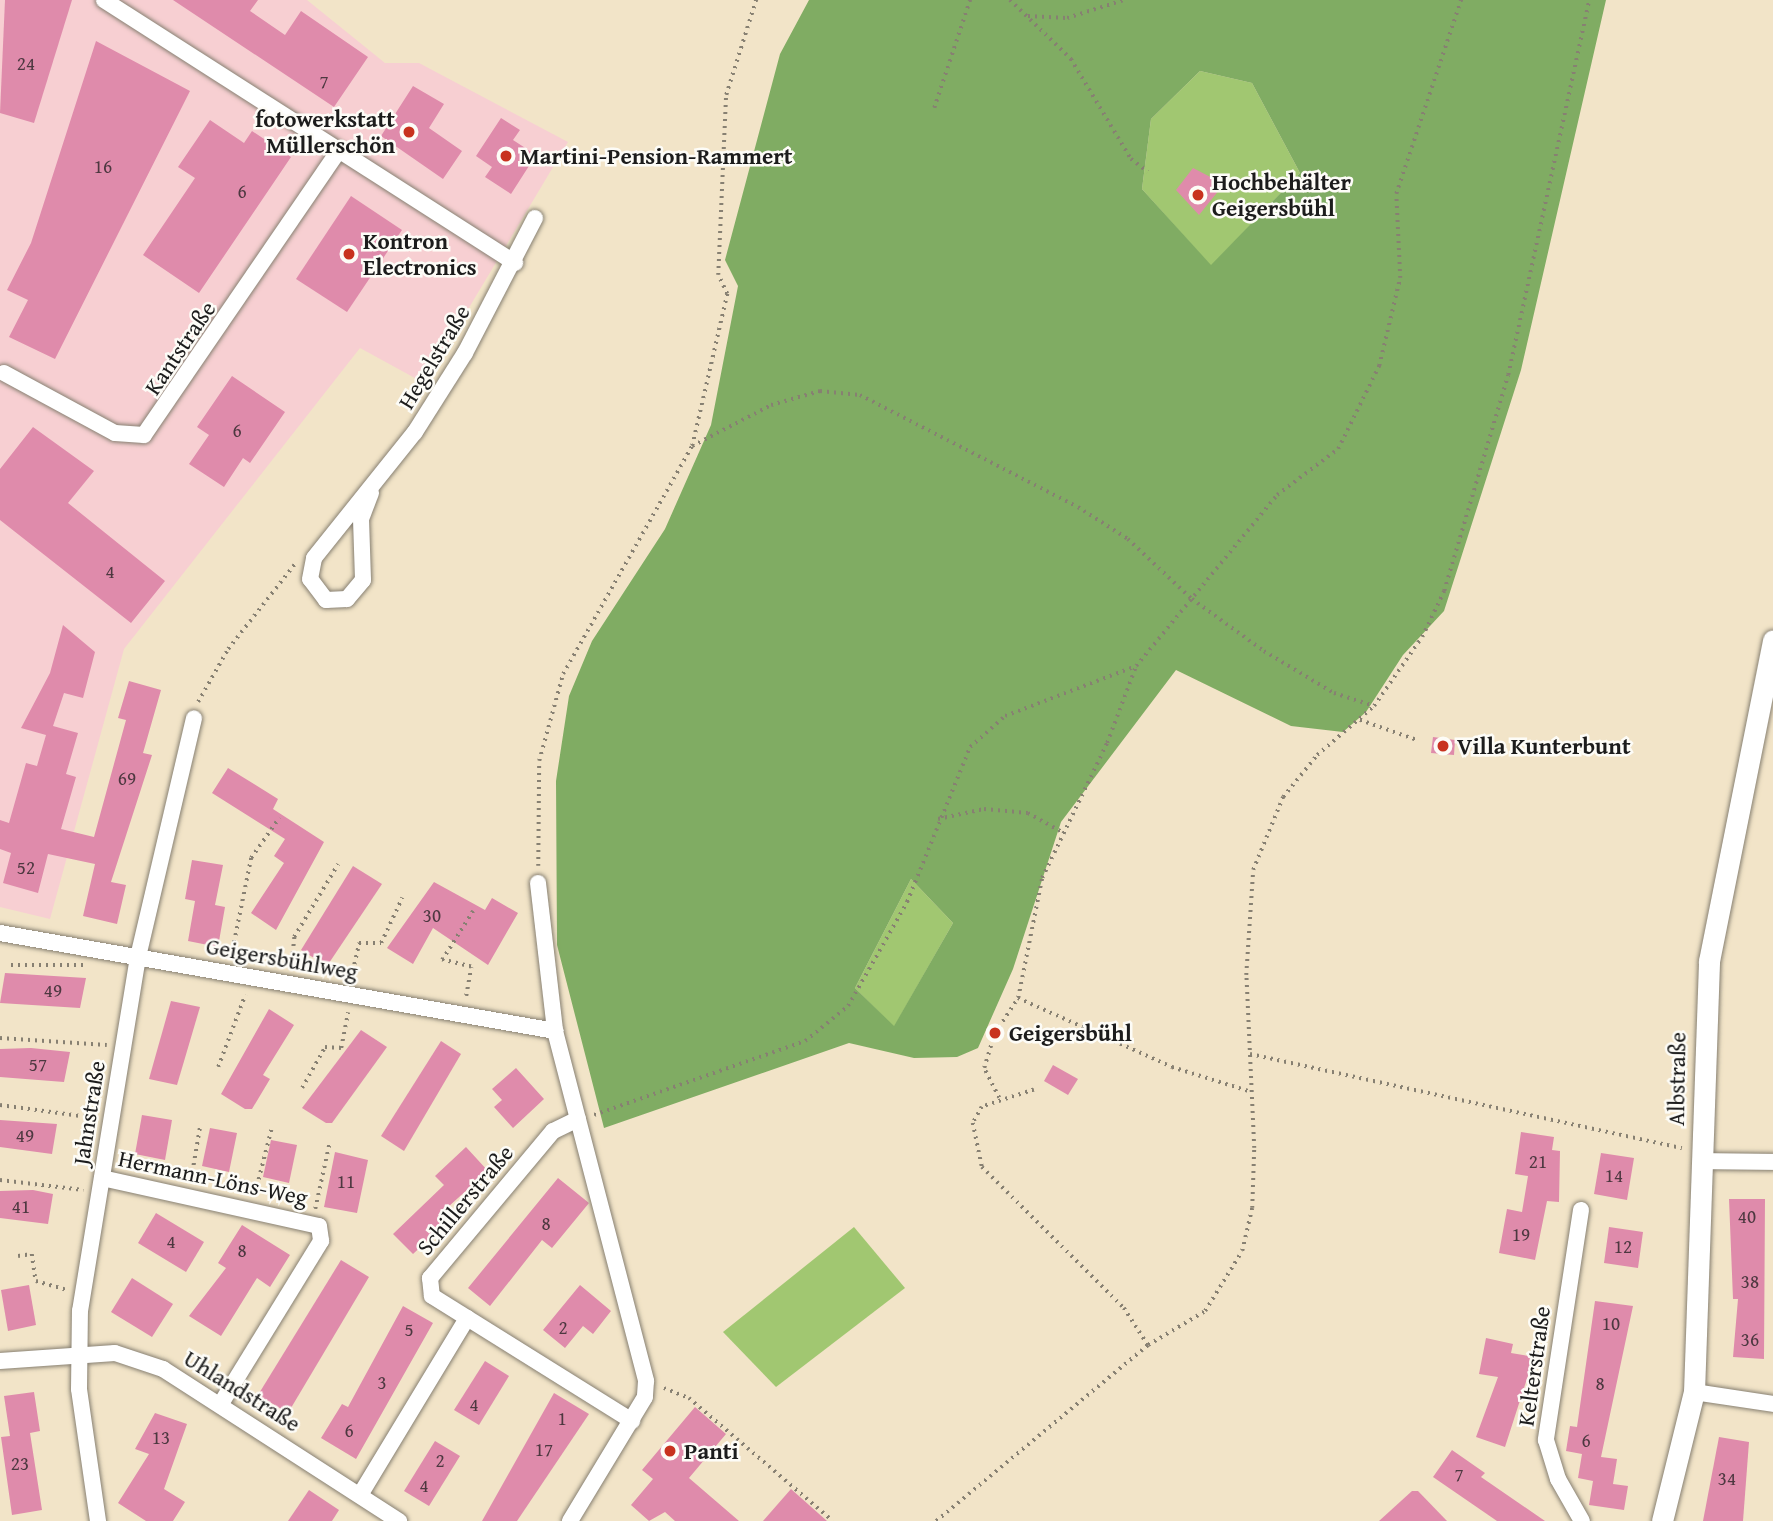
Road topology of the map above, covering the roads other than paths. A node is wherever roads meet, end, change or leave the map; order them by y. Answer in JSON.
{"nodes":[{"id":1,"x":104,"y":0,"type":"edge"},
{"id":2,"x":337,"y":153,"type":"junction"},
{"id":3,"x":535,"y":218,"type":"dead end"},
{"id":4,"x":515,"y":263,"type":"junction"},
{"id":5,"x":1,"y":375,"type":"edge"},
{"id":6,"x":372,"y":493,"type":"junction"},
{"id":7,"x":1773,"y":640,"type":"edge"},
{"id":8,"x":194,"y":718,"type":"road end"},
{"id":9,"x":538,"y":883,"type":"road end"},
{"id":10,"x":0,"y":933,"type":"edge"},
{"id":11,"x":138,"y":957,"type":"junction"},
{"id":12,"x":555,"y":1031,"type":"junction"},
{"id":13,"x":578,"y":1119,"type":"junction"},
{"id":14,"x":1702,"y":1155,"type":"junction"},
{"id":15,"x":1773,"y":1162,"type":"edge"},
{"id":16,"x":100,"y":1185,"type":"junction"},
{"id":17,"x":1581,"y":1210,"type":"dead end"},
{"id":18,"x":467,"y":1318,"type":"junction"},
{"id":19,"x":79,"y":1353,"type":"junction"},
{"id":20,"x":0,"y":1361,"type":"edge"},
{"id":21,"x":1694,"y":1392,"type":"junction"},
{"id":22,"x":222,"y":1402,"type":"junction"},
{"id":23,"x":1773,"y":1404,"type":"edge"},
{"id":24,"x":632,"y":1420,"type":"junction"},
{"id":25,"x":359,"y":1495,"type":"junction"},
{"id":26,"x":98,"y":1521,"type":"edge"},
{"id":27,"x":399,"y":1521,"type":"edge"},
{"id":28,"x":570,"y":1521,"type":"edge"},
{"id":29,"x":1582,"y":1521,"type":"edge"},
{"id":30,"x":1662,"y":1521,"type":"edge"}],
"edges":[{"from":1,"to":2,"type":"street"},
{"from":2,"to":4,"type":"street"},
{"from":2,"to":5,"type":"street","name":"Kantstraße"},
{"from":3,"to":4,"type":"street","name":"Hegelstraße"},
{"from":4,"to":6,"type":"street","name":"Hegelstraße"},
{"from":6,"to":6,"type":"street","name":"Hegelstraße"},
{"from":7,"to":14,"type":"street","name":"Albstraße"},
{"from":8,"to":11,"type":"street","name":"Jahnstraße"},
{"from":9,"to":12,"type":"street"},
{"from":10,"to":11,"type":"street","name":"Geigersbühlweg"},
{"from":11,"to":12,"type":"street","name":"Geigersbühlweg"},
{"from":11,"to":16,"type":"street","name":"Jahnstraße"},
{"from":12,"to":13,"type":"street"},
{"from":13,"to":18,"type":"street","name":"Schillerstraße"},
{"from":13,"to":24,"type":"street"},
{"from":14,"to":15,"type":"street"},
{"from":14,"to":21,"type":"street","name":"Albstraße"},
{"from":16,"to":19,"type":"street","name":"Jahnstraße"},
{"from":16,"to":22,"type":"street","name":"Hermann-Löns-Weg"},
{"from":17,"to":29,"type":"street","name":"Kelterstraße"},
{"from":18,"to":24,"type":"street"},
{"from":18,"to":25,"type":"street"},
{"from":19,"to":20,"type":"street","name":"Uhlandstraße"},
{"from":19,"to":22,"type":"street","name":"Uhlandstraße"},
{"from":19,"to":26,"type":"street","name":"Jahnstraße"},
{"from":21,"to":23,"type":"street"},
{"from":21,"to":30,"type":"street","name":"Albstraße"},
{"from":22,"to":25,"type":"street","name":"Uhlandstraße"},
{"from":24,"to":28,"type":"street"},
{"from":25,"to":27,"type":"street","name":"Uhlandstraße"}]}
